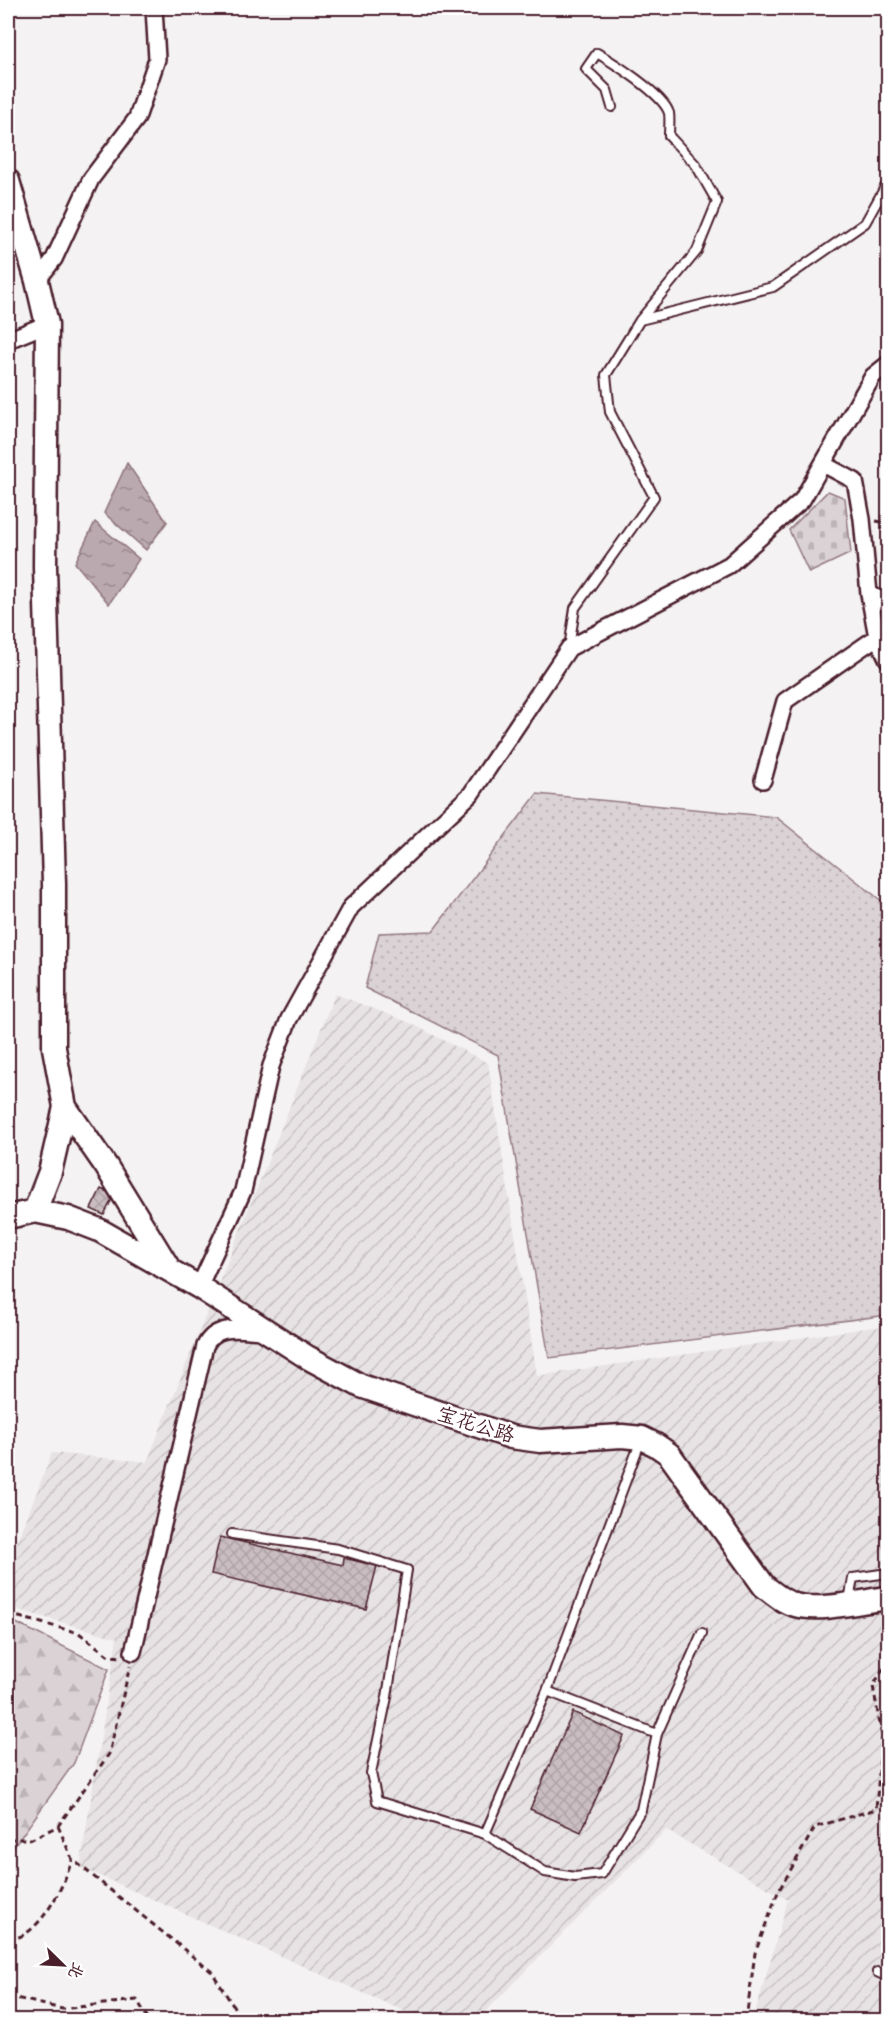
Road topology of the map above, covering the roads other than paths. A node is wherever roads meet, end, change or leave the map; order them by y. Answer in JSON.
{"nodes":[{"id":1,"x":153,"y":8,"type":"edge"},
{"id":2,"x":612,"y":107,"type":"dead end"},
{"id":3,"x":8,"y":181,"type":"edge"},
{"id":4,"x":888,"y":182,"type":"edge"},
{"id":5,"x":38,"y":281,"type":"junction"},
{"id":6,"x":640,"y":320,"type":"junction"},
{"id":7,"x":47,"y":324,"type":"junction"},
{"id":8,"x":8,"y":340,"type":"edge"},
{"id":9,"x":888,"y":364,"type":"edge"},
{"id":10,"x":823,"y":464,"type":"junction"},
{"id":11,"x":869,"y":594,"type":"junction"},
{"id":12,"x":888,"y":603,"type":"edge"},
{"id":13,"x":877,"y":638,"type":"junction"},
{"id":14,"x":568,"y":648,"type":"junction"},
{"id":15,"x":888,"y":660,"type":"edge"},
{"id":16,"x":763,"y":780,"type":"dead end"},
{"id":17,"x":65,"y":1107,"type":"junction"},
{"id":18,"x":35,"y":1211,"type":"junction"},
{"id":19,"x":8,"y":1218,"type":"edge"},
{"id":20,"x":169,"y":1270,"type":"junction"},
{"id":21,"x":199,"y":1287,"type":"junction"},
{"id":22,"x":265,"y":1331,"type":"junction"},
{"id":23,"x":642,"y":1438,"type":"junction"},
{"id":24,"x":232,"y":1534,"type":"dead end"},
{"id":25,"x":888,"y":1573,"type":"edge"},
{"id":26,"x":888,"y":1598,"type":"edge"},
{"id":27,"x":849,"y":1603,"type":"junction"},
{"id":28,"x":702,"y":1634,"type":"dead end"},
{"id":29,"x":133,"y":1652,"type":"dead end"},
{"id":30,"x":547,"y":1691,"type":"junction"},
{"id":31,"x":657,"y":1734,"type":"junction"},
{"id":32,"x":485,"y":1834,"type":"junction"},
{"id":33,"x":877,"y":1972,"type":"dead end"},
{"id":34,"x":888,"y":1977,"type":"edge"}],
"edges":[{"from":1,"to":5,"type":"street"},
{"from":2,"to":6,"type":"lane"},
{"from":3,"to":5,"type":"street"},
{"from":4,"to":6,"type":"lane"},
{"from":5,"to":7,"type":"street"},
{"from":6,"to":14,"type":"lane"},
{"from":7,"to":8,"type":"street"},
{"from":7,"to":17,"type":"street"},
{"from":9,"to":10,"type":"street"},
{"from":10,"to":11,"type":"street"},
{"from":10,"to":14,"type":"street"},
{"from":11,"to":12,"type":"street"},
{"from":11,"to":13,"type":"street"},
{"from":13,"to":15,"type":"street"},
{"from":13,"to":16,"type":"street"},
{"from":14,"to":21,"type":"street"},
{"from":17,"to":18,"type":"street"},
{"from":17,"to":20,"type":"street"},
{"from":18,"to":19,"type":"street"},
{"from":18,"to":20,"type":"street","name":"宝花公路"},
{"from":20,"to":21,"type":"street","name":"宝花公路"},
{"from":21,"to":22,"type":"street","name":"宝花公路"},
{"from":22,"to":23,"type":"street","name":"宝花公路"},
{"from":22,"to":29,"type":"street"},
{"from":23,"to":27,"type":"street","name":"宝花公路"},
{"from":23,"to":30,"type":"lane"},
{"from":24,"to":32,"type":"lane"},
{"from":25,"to":27,"type":"lane"},
{"from":26,"to":27,"type":"street","name":"宝花公路"},
{"from":28,"to":31,"type":"lane"},
{"from":30,"to":31,"type":"lane"},
{"from":30,"to":32,"type":"lane"},
{"from":31,"to":32,"type":"lane"},
{"from":33,"to":34,"type":"lane"}]}
